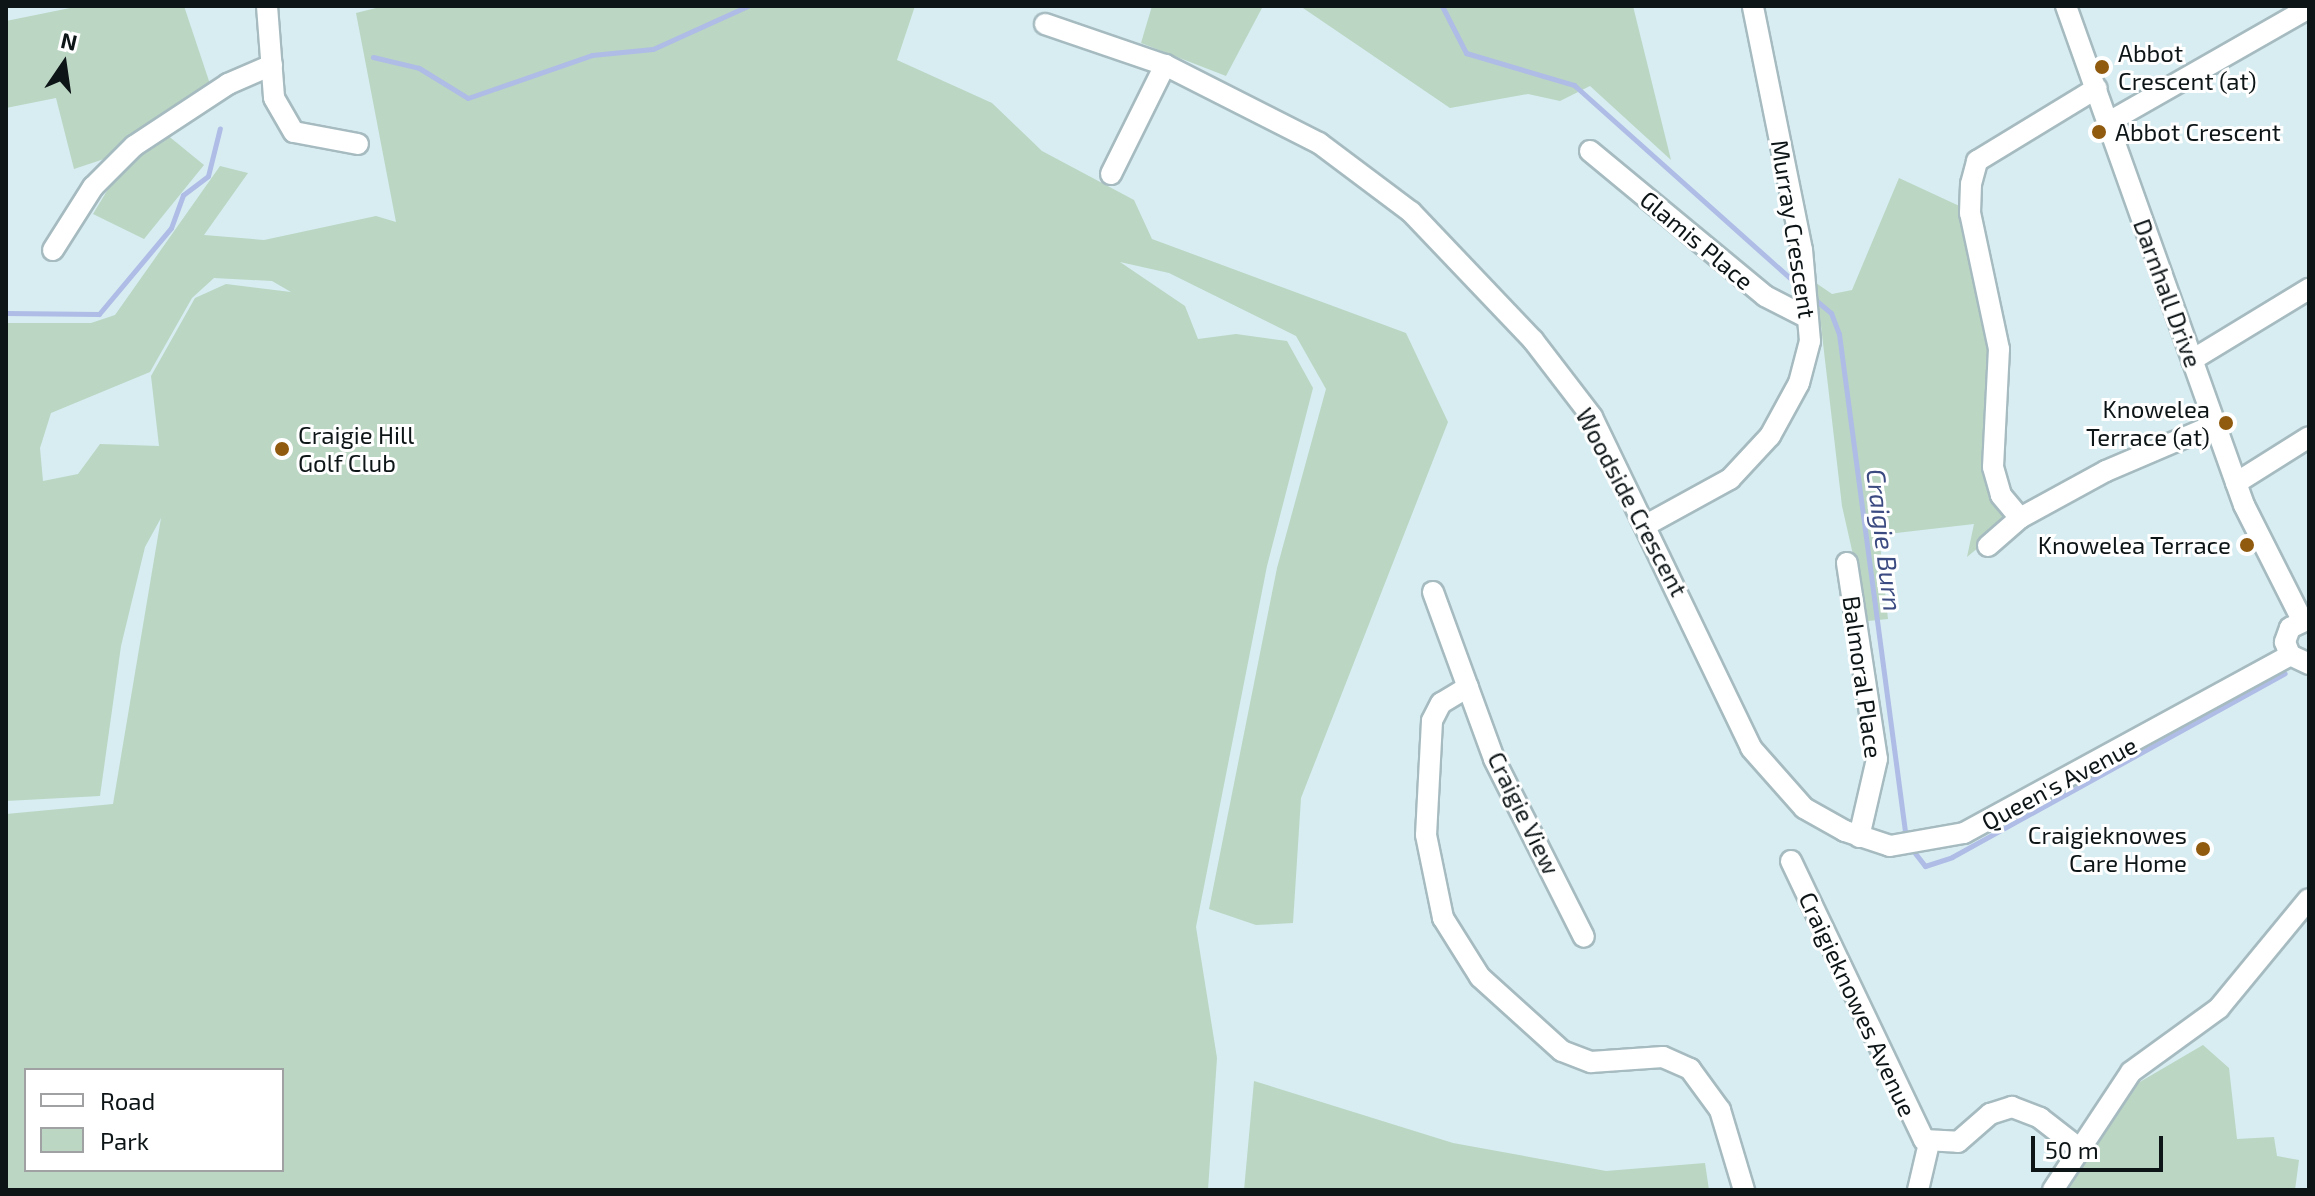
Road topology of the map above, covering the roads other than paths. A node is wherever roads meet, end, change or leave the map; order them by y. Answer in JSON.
{"nodes":[{"id":1,"x":267,"y":6,"type":"edge"},
{"id":2,"x":2066,"y":6,"type":"edge"},
{"id":3,"x":1756,"y":8,"type":"edge"},
{"id":4,"x":2309,"y":8,"type":"edge"},
{"id":5,"x":1045,"y":24,"type":"dead end"},
{"id":6,"x":272,"y":65,"type":"junction"},
{"id":7,"x":1165,"y":65,"type":"junction"},
{"id":8,"x":2097,"y":88,"type":"junction"},
{"id":9,"x":2109,"y":122,"type":"junction"},
{"id":10,"x":358,"y":144,"type":"dead end"},
{"id":11,"x":1590,"y":151,"type":"dead end"},
{"id":12,"x":1111,"y":174,"type":"dead end"},
{"id":13,"x":53,"y":250,"type":"dead end"},
{"id":14,"x":2309,"y":289,"type":"edge"},
{"id":15,"x":1807,"y":300,"type":"junction"},
{"id":16,"x":2192,"y":360,"type":"junction"},
{"id":17,"x":2214,"y":425,"type":"junction"},
{"id":18,"x":2309,"y":437,"type":"edge"},
{"id":19,"x":2236,"y":483,"type":"junction"},
{"id":20,"x":2020,"y":518,"type":"junction"},
{"id":21,"x":1648,"y":524,"type":"junction"},
{"id":22,"x":1988,"y":546,"type":"dead end"},
{"id":23,"x":1847,"y":563,"type":"dead end"},
{"id":24,"x":1433,"y":592,"type":"dead end"},
{"id":25,"x":2305,"y":619,"type":"edge"},
{"id":26,"x":2300,"y":660,"type":"edge"},
{"id":27,"x":1468,"y":687,"type":"junction"},
{"id":28,"x":1859,"y":837,"type":"junction"},
{"id":29,"x":1791,"y":861,"type":"dead end"},
{"id":30,"x":2308,"y":904,"type":"edge"},
{"id":31,"x":1584,"y":937,"type":"dead end"},
{"id":32,"x":1929,"y":1143,"type":"junction"},
{"id":33,"x":2076,"y":1146,"type":"junction"},
{"id":34,"x":1744,"y":1190,"type":"edge"},
{"id":35,"x":1918,"y":1190,"type":"edge"},
{"id":36,"x":2053,"y":1190,"type":"edge"}],
"edges":[{"from":1,"to":6,"type":"street"},
{"from":2,"to":8,"type":"street","name":"Darnhall Drive"},
{"from":3,"to":15,"type":"street","name":"Murray Crescent"},
{"from":4,"to":9,"type":"street"},
{"from":5,"to":7,"type":"street","name":"Woodside Crescent"},
{"from":6,"to":10,"type":"street"},
{"from":6,"to":13,"type":"street"},
{"from":7,"to":12,"type":"street"},
{"from":7,"to":21,"type":"street","name":"Woodside Crescent"},
{"from":8,"to":9,"type":"street","name":"Darnhall Drive"},
{"from":8,"to":20,"type":"street"},
{"from":9,"to":16,"type":"street","name":"Darnhall Drive"},
{"from":11,"to":15,"type":"street","name":"Glamis Place"},
{"from":14,"to":16,"type":"street"},
{"from":15,"to":21,"type":"street","name":"Murray Crescent"},
{"from":16,"to":17,"type":"street","name":"Darnhall Drive"},
{"from":17,"to":19,"type":"street","name":"Darnhall Drive"},
{"from":17,"to":20,"type":"street"},
{"from":18,"to":19,"type":"street"},
{"from":19,"to":25,"type":"street","name":"Darnhall Drive"},
{"from":20,"to":22,"type":"street"},
{"from":21,"to":28,"type":"street","name":"Woodside Crescent"},
{"from":23,"to":28,"type":"street","name":"Balmoral Place"},
{"from":24,"to":27,"type":"street","name":"Craigie View"},
{"from":25,"to":26,"type":"street"},
{"from":26,"to":28,"type":"street","name":"Queen's Avenue"},
{"from":27,"to":31,"type":"street","name":"Craigie View"},
{"from":27,"to":34,"type":"street"},
{"from":29,"to":32,"type":"street","name":"Craigieknowes Avenue"},
{"from":30,"to":33,"type":"street"},
{"from":32,"to":33,"type":"street","name":"Craigieknowes Avenue"},
{"from":32,"to":35,"type":"street","name":"Craigieknowes Avenue"},
{"from":33,"to":36,"type":"street"}]}
